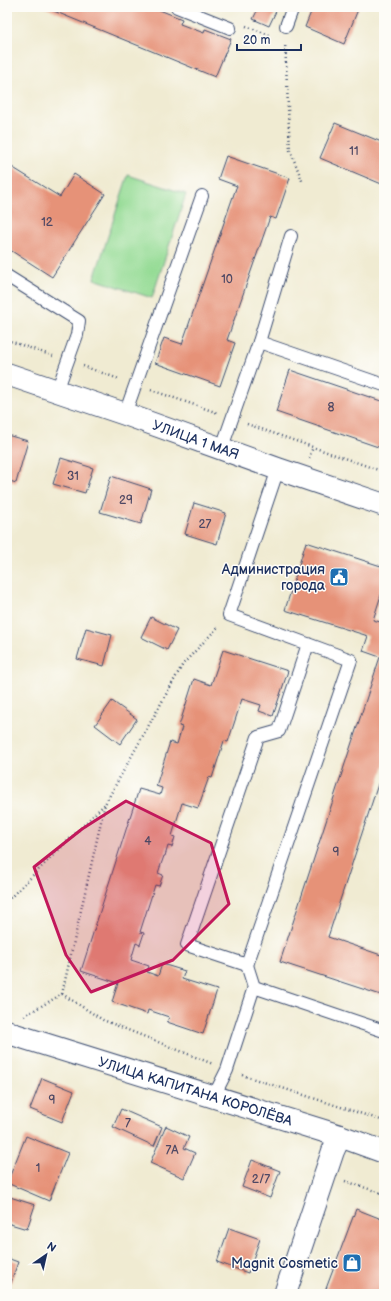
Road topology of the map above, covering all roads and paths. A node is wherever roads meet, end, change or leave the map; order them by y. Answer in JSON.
{"nodes":[{"id":1,"x":177,"y":7,"type":"edge"},
{"id":2,"x":294,"y":7,"type":"edge"},
{"id":3,"x":286,"y":26,"type":"dead end"},
{"id":4,"x":230,"y":28,"type":"joint"},
{"id":5,"x":304,"y":183,"type":"dead end"},
{"id":6,"x":202,"y":196,"type":"dead end"},
{"id":7,"x":291,"y":236,"type":"dead end"},
{"id":8,"x":7,"y":276,"type":"edge"},
{"id":9,"x":7,"y":340,"type":"edge"},
{"id":10,"x":259,"y":342,"type":"junction"},
{"id":11,"x":68,"y":361,"type":"junction"},
{"id":12,"x":7,"y":374,"type":"edge"},
{"id":13,"x":135,"y":384,"type":"junction"},
{"id":14,"x":384,"y":386,"type":"edge"},
{"id":15,"x":57,"y":391,"type":"junction"},
{"id":16,"x":125,"y":414,"type":"junction"},
{"id":17,"x":232,"y":418,"type":"junction"},
{"id":18,"x":221,"y":450,"type":"junction"},
{"id":19,"x":278,"y":470,"type":"junction"},
{"id":20,"x":384,"y":472,"type":"edge"},
{"id":21,"x":384,"y":505,"type":"edge"},
{"id":22,"x":229,"y":614,"type":"junction"},
{"id":23,"x":308,"y":644,"type":"junction"},
{"id":24,"x":105,"y":804,"type":"junction"},
{"id":25,"x":7,"y":901,"type":"edge"},
{"id":26,"x":246,"y":965,"type":"junction"},
{"id":27,"x":254,"y":987,"type":"junction"},
{"id":28,"x":384,"y":1031,"type":"edge"},
{"id":29,"x":9,"y":1039,"type":"edge"},
{"id":30,"x":214,"y":1096,"type":"junction"},
{"id":31,"x":340,"y":1136,"type":"junction"},
{"id":32,"x":384,"y":1152,"type":"edge"},
{"id":33,"x":341,"y":1179,"type":"dead end"},
{"id":34,"x":384,"y":1194,"type":"edge"},
{"id":35,"x":285,"y":1294,"type":"edge"}],
"edges":[{"from":1,"to":4,"type":"lane"},
{"from":2,"to":3,"type":"lane"},
{"from":4,"to":5,"type":"path"},
{"from":6,"to":13,"type":"lane"},
{"from":7,"to":10,"type":"lane"},
{"from":8,"to":11,"type":"lane"},
{"from":9,"to":11,"type":"path"},
{"from":10,"to":14,"type":"lane"},
{"from":10,"to":17,"type":"lane"},
{"from":11,"to":13,"type":"path"},
{"from":11,"to":15,"type":"lane"},
{"from":12,"to":15,"type":"street","name":"УЛИЦА 1 МАЯ"},
{"from":13,"to":16,"type":"lane"},
{"from":13,"to":17,"type":"path"},
{"from":15,"to":16,"type":"street","name":"УЛИЦА 1 МАЯ"},
{"from":16,"to":18,"type":"street","name":"УЛИЦА 1 МАЯ"},
{"from":17,"to":18,"type":"lane"},
{"from":17,"to":20,"type":"path"},
{"from":18,"to":19,"type":"street","name":"УЛИЦА 1 МАЯ"},
{"from":19,"to":21,"type":"street","name":"УЛИЦА 1 МАЯ"},
{"from":19,"to":22,"type":"lane"},
{"from":22,"to":23,"type":"lane"},
{"from":22,"to":24,"type":"path"},
{"from":23,"to":26,"type":"lane"},
{"from":23,"to":26,"type":"lane"},
{"from":24,"to":25,"type":"path"},
{"from":24,"to":29,"type":"path"},
{"from":26,"to":27,"type":"lane"},
{"from":27,"to":28,"type":"lane"},
{"from":27,"to":30,"type":"lane"},
{"from":29,"to":30,"type":"street","name":"УЛИЦА КАПИТАНА КОРОЛЁВА"},
{"from":30,"to":31,"type":"street","name":"УЛИЦА КАПИТАНА КОРОЛЁВА"},
{"from":31,"to":32,"type":"street","name":"УЛИЦА КАПИТАНА КОРОЛЁВА"},
{"from":31,"to":35,"type":"street"},
{"from":33,"to":34,"type":"path"}]}
